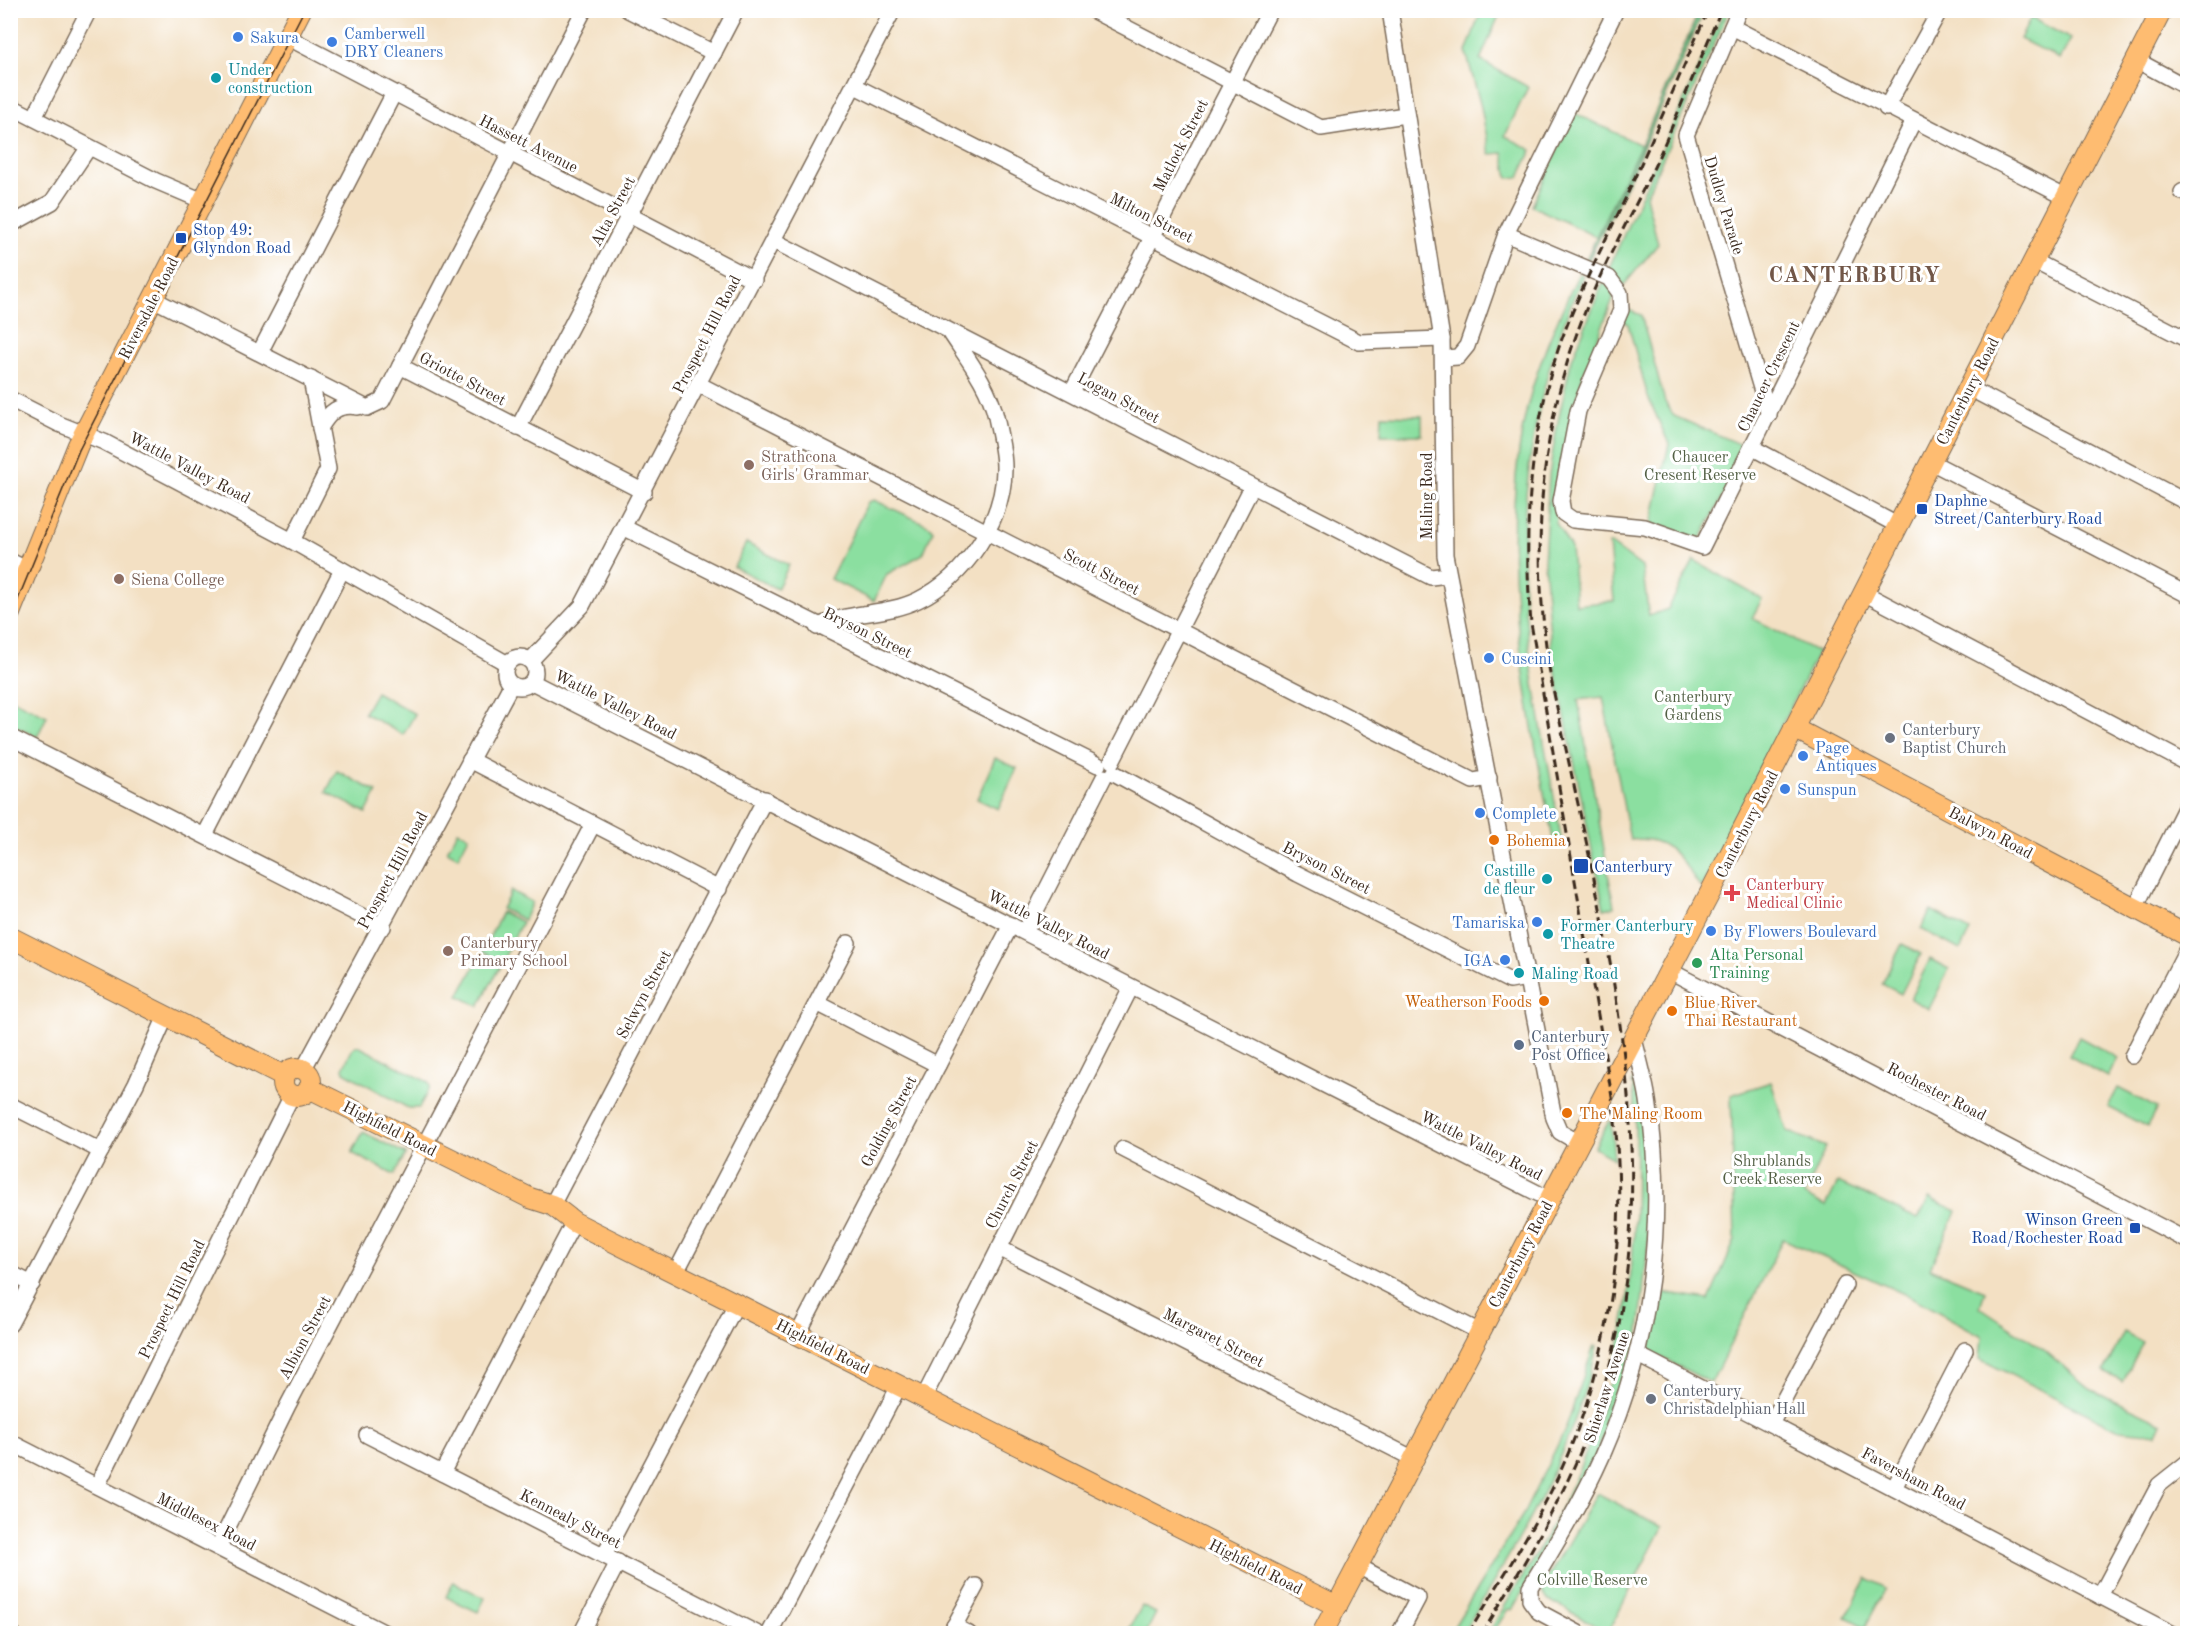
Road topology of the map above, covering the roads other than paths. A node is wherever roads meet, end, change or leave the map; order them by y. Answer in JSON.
{"nodes":[{"id":1,"x":89,"y":10,"type":"edge"},
{"id":2,"x":301,"y":10,"type":"edge"},
{"id":3,"x":584,"y":10,"type":"edge"},
{"id":4,"x":628,"y":10,"type":"edge"},
{"id":5,"x":736,"y":10,"type":"edge"},
{"id":6,"x":893,"y":10,"type":"edge"},
{"id":7,"x":1092,"y":10,"type":"edge"},
{"id":8,"x":1270,"y":10,"type":"edge"},
{"id":9,"x":1390,"y":10,"type":"edge"},
{"id":10,"x":1616,"y":10,"type":"edge"},
{"id":11,"x":1739,"y":10,"type":"edge"},
{"id":12,"x":1940,"y":10,"type":"edge"},
{"id":13,"x":2162,"y":10,"type":"edge"},
{"id":14,"x":1732,"y":27,"type":"junction"},
{"id":15,"x":288,"y":37,"type":"junction"},
{"id":16,"x":714,"y":53,"type":"junction"},
{"id":17,"x":2136,"y":60,"type":"junction"},
{"id":18,"x":1232,"y":83,"type":"junction"},
{"id":19,"x":855,"y":86,"type":"junction"},
{"id":20,"x":2187,"y":88,"type":"edge"},
{"id":21,"x":394,"y":93,"type":"junction"},
{"id":22,"x":10,"y":106,"type":"edge"},
{"id":23,"x":1886,"y":108,"type":"junction"},
{"id":24,"x":1405,"y":115,"type":"junction"},
{"id":25,"x":34,"y":118,"type":"junction"},
{"id":26,"x":1913,"y":122,"type":"junction"},
{"id":27,"x":85,"y":145,"type":"junction"},
{"id":28,"x":510,"y":153,"type":"junction"},
{"id":29,"x":2067,"y":198,"type":"junction"},
{"id":30,"x":202,"y":204,"type":"junction"},
{"id":31,"x":630,"y":215,"type":"junction"},
{"id":32,"x":10,"y":225,"type":"edge"},
{"id":33,"x":1506,"y":234,"type":"junction"},
{"id":34,"x":1152,"y":237,"type":"junction"},
{"id":35,"x":774,"y":242,"type":"junction"},
{"id":36,"x":2034,"y":261,"type":"junction"},
{"id":37,"x":754,"y":280,"type":"junction"},
{"id":38,"x":153,"y":298,"type":"junction"},
{"id":39,"x":948,"y":330,"type":"junction"},
{"id":40,"x":1442,"y":339,"type":"junction"},
{"id":41,"x":2187,"y":339,"type":"edge"},
{"id":42,"x":990,"y":351,"type":"junction"},
{"id":43,"x":260,"y":352,"type":"junction"},
{"id":44,"x":1443,"y":358,"type":"junction"},
{"id":45,"x":400,"y":366,"type":"junction"},
{"id":46,"x":976,"y":372,"type":"junction"},
{"id":47,"x":311,"y":379,"type":"junction"},
{"id":48,"x":700,"y":385,"type":"junction"},
{"id":49,"x":1969,"y":388,"type":"junction"},
{"id":50,"x":1072,"y":392,"type":"junction"},
{"id":51,"x":10,"y":399,"type":"edge"},
{"id":52,"x":367,"y":408,"type":"junction"},
{"id":53,"x":1769,"y":415,"type":"junction"},
{"id":54,"x":320,"y":428,"type":"junction"},
{"id":55,"x":519,"y":428,"type":"junction"},
{"id":56,"x":84,"y":433,"type":"junction"},
{"id":57,"x":1753,"y":448,"type":"junction"},
{"id":58,"x":1931,"y":462,"type":"junction"},
{"id":59,"x":1252,"y":487,"type":"junction"},
{"id":60,"x":644,"y":492,"type":"junction"},
{"id":61,"x":2187,"y":502,"type":"edge"},
{"id":62,"x":1899,"y":526,"type":"junction"},
{"id":63,"x":625,"y":528,"type":"junction"},
{"id":64,"x":986,"y":532,"type":"junction"},
{"id":65,"x":292,"y":541,"type":"junction"},
{"id":66,"x":19,"y":565,"type":"edge"},
{"id":67,"x":342,"y":570,"type":"junction"},
{"id":68,"x":1448,"y":574,"type":"junction"},
{"id":69,"x":1864,"y":593,"type":"junction"},
{"id":70,"x":2187,"y":596,"type":"edge"},
{"id":71,"x":10,"y":613,"type":"edge"},
{"id":72,"x":818,"y":627,"type":"junction"},
{"id":73,"x":1178,"y":631,"type":"junction"},
{"id":74,"x":530,"y":661,"type":"junction"},
{"id":75,"x":506,"y":663,"type":"junction"},
{"id":76,"x":532,"y":682,"type":"junction"},
{"id":77,"x":511,"y":685,"type":"junction"},
{"id":78,"x":1794,"y":728,"type":"junction"},
{"id":79,"x":10,"y":737,"type":"edge"},
{"id":80,"x":470,"y":760,"type":"junction"},
{"id":81,"x":2187,"y":764,"type":"edge"},
{"id":82,"x":1107,"y":769,"type":"junction"},
{"id":83,"x":1489,"y":777,"type":"junction"},
{"id":84,"x":765,"y":800,"type":"junction"},
{"id":85,"x":2187,"y":802,"type":"edge"},
{"id":86,"x":593,"y":824,"type":"junction"},
{"id":87,"x":205,"y":835,"type":"junction"},
{"id":88,"x":718,"y":889,"type":"junction"},
{"id":89,"x":2134,"y":908,"type":"junction"},
{"id":90,"x":383,"y":927,"type":"junction"},
{"id":91,"x":1018,"y":928,"type":"junction"},
{"id":92,"x":2187,"y":936,"type":"edge"},
{"id":93,"x":10,"y":937,"type":"edge"},
{"id":94,"x":848,"y":944,"type":"dead end"},
{"id":95,"x":2187,"y":947,"type":"edge"},
{"id":96,"x":1670,"y":971,"type":"junction"},
{"id":97,"x":1527,"y":978,"type":"junction"},
{"id":98,"x":1131,"y":987,"type":"junction"},
{"id":99,"x":817,"y":1003,"type":"junction"},
{"id":100,"x":165,"y":1016,"type":"junction"},
{"id":101,"x":1634,"y":1039,"type":"junction"},
{"id":102,"x":2132,"y":1056,"type":"dead end"},
{"id":103,"x":938,"y":1065,"type":"junction"},
{"id":104,"x":1614,"y":1075,"type":"junction"},
{"id":105,"x":1644,"y":1080,"type":"junction"},
{"id":106,"x":302,"y":1084,"type":"junction"},
{"id":107,"x":10,"y":1105,"type":"edge"},
{"id":108,"x":1579,"y":1143,"type":"junction"},
{"id":109,"x":424,"y":1145,"type":"junction"},
{"id":110,"x":1123,"y":1149,"type":"dead end"},
{"id":111,"x":101,"y":1151,"type":"junction"},
{"id":112,"x":1549,"y":1199,"type":"junction"},
{"id":113,"x":552,"y":1204,"type":"junction"},
{"id":114,"x":574,"y":1222,"type":"junction"},
{"id":115,"x":2187,"y":1241,"type":"edge"},
{"id":116,"x":999,"y":1248,"type":"junction"},
{"id":117,"x":676,"y":1272,"type":"junction"},
{"id":118,"x":10,"y":1273,"type":"edge"},
{"id":119,"x":32,"y":1284,"type":"junction"},
{"id":120,"x":1845,"y":1285,"type":"dead end"},
{"id":121,"x":737,"y":1303,"type":"junction"},
{"id":122,"x":10,"y":1324,"type":"edge"},
{"id":123,"x":1480,"y":1332,"type":"junction"},
{"id":124,"x":798,"y":1334,"type":"junction"},
{"id":125,"x":1965,"y":1350,"type":"dead end"},
{"id":126,"x":1638,"y":1355,"type":"junction"},
{"id":127,"x":899,"y":1386,"type":"junction"},
{"id":128,"x":924,"y":1397,"type":"junction"},
{"id":129,"x":1771,"y":1424,"type":"junction"},
{"id":130,"x":368,"y":1435,"type":"dead end"},
{"id":131,"x":10,"y":1442,"type":"edge"},
{"id":132,"x":1414,"y":1459,"type":"junction"},
{"id":133,"x":2187,"y":1462,"type":"edge"},
{"id":134,"x":442,"y":1473,"type":"junction"},
{"id":135,"x":98,"y":1486,"type":"junction"},
{"id":136,"x":1894,"y":1488,"type":"junction"},
{"id":137,"x":218,"y":1546,"type":"junction"},
{"id":138,"x":604,"y":1555,"type":"junction"},
{"id":139,"x":618,"y":1563,"type":"junction"},
{"id":140,"x":1358,"y":1566,"type":"junction"},
{"id":141,"x":976,"y":1586,"type":"dead end"},
{"id":142,"x":2100,"y":1596,"type":"junction"},
{"id":143,"x":1336,"y":1606,"type":"junction"},
{"id":144,"x":952,"y":1630,"type":"edge"},
{"id":145,"x":1571,"y":1632,"type":"edge"},
{"id":146,"x":387,"y":1634,"type":"edge"},
{"id":147,"x":581,"y":1634,"type":"edge"},
{"id":148,"x":759,"y":1634,"type":"edge"},
{"id":149,"x":769,"y":1634,"type":"edge"},
{"id":150,"x":969,"y":1634,"type":"edge"},
{"id":151,"x":1322,"y":1634,"type":"edge"},
{"id":152,"x":1400,"y":1634,"type":"edge"},
{"id":153,"x":2173,"y":1634,"type":"edge"}],
"edges":[{"from":1,"to":25,"type":"street"},
{"from":2,"to":15,"type":"main road","name":"Riversdale Road"},
{"from":3,"to":28,"type":"street"},
{"from":4,"to":16,"type":"street"},
{"from":5,"to":16,"type":"street","name":"Alta Street"},
{"from":6,"to":19,"type":"street","name":"Prospect Hill Road"},
{"from":7,"to":18,"type":"street"},
{"from":8,"to":18,"type":"street","name":"Matlock Street"},
{"from":9,"to":24,"type":"street","name":"Maling Road"},
{"from":10,"to":33,"type":"street"},
{"from":11,"to":14,"type":"street","name":"Dudley Parade"},
{"from":12,"to":23,"type":"street"},
{"from":13,"to":17,"type":"main road","name":"Canterbury Road"},
{"from":14,"to":23,"type":"street"},
{"from":14,"to":53,"type":"street","name":"Dudley Parade"},
{"from":15,"to":21,"type":"street","name":"Hassett Avenue"},
{"from":15,"to":30,"type":"main road","name":"Riversdale Road"},
{"from":16,"to":31,"type":"street","name":"Alta Street"},
{"from":17,"to":20,"type":"street"},
{"from":17,"to":29,"type":"main road","name":"Canterbury Road"},
{"from":18,"to":24,"type":"street"},
{"from":18,"to":34,"type":"street","name":"Matlock Street"},
{"from":19,"to":34,"type":"street","name":"Milton Street"},
{"from":19,"to":35,"type":"street","name":"Prospect Hill Road"},
{"from":21,"to":28,"type":"street","name":"Hassett Avenue"},
{"from":21,"to":43,"type":"street"},
{"from":22,"to":25,"type":"street"},
{"from":23,"to":26,"type":"street"},
{"from":24,"to":40,"type":"street","name":"Maling Road"},
{"from":25,"to":27,"type":"street"},
{"from":26,"to":29,"type":"street"},
{"from":26,"to":53,"type":"street","name":"Chaucer Crescent"},
{"from":27,"to":30,"type":"street"},
{"from":27,"to":32,"type":"street"},
{"from":28,"to":31,"type":"street","name":"Hassett Avenue"},
{"from":28,"to":45,"type":"street"},
{"from":29,"to":36,"type":"main road","name":"Canterbury Road"},
{"from":30,"to":38,"type":"main road","name":"Riversdale Road"},
{"from":31,"to":37,"type":"street","name":"Hassett Avenue"},
{"from":31,"to":55,"type":"street","name":"Alta Street"},
{"from":33,"to":44,"type":"street"},
{"from":33,"to":57,"type":"street","name":"Chaucer Crescent"},
{"from":34,"to":40,"type":"street","name":"Milton Street"},
{"from":34,"to":50,"type":"street","name":"Matlock Street"},
{"from":35,"to":37,"type":"street","name":"Prospect Hill Road"},
{"from":35,"to":39,"type":"street","name":"Logan Street"},
{"from":36,"to":41,"type":"street"},
{"from":36,"to":49,"type":"main road","name":"Canterbury Road"},
{"from":37,"to":48,"type":"street","name":"Prospect Hill Road"},
{"from":38,"to":43,"type":"street"},
{"from":38,"to":56,"type":"main road","name":"Riversdale Road"},
{"from":39,"to":42,"type":"street","name":"Logan Street"},
{"from":39,"to":46,"type":"street"},
{"from":40,"to":44,"type":"street","name":"Maling Road"},
{"from":42,"to":46,"type":"street"},
{"from":42,"to":50,"type":"street","name":"Logan Street"},
{"from":43,"to":47,"type":"street"},
{"from":44,"to":68,"type":"street","name":"Maling Road"},
{"from":45,"to":52,"type":"street","name":"Griotte Street"},
{"from":45,"to":55,"type":"street","name":"Griotte Street"},
{"from":46,"to":64,"type":"street"},
{"from":47,"to":52,"type":"street"},
{"from":47,"to":54,"type":"street"},
{"from":48,"to":60,"type":"street","name":"Prospect Hill Road"},
{"from":48,"to":64,"type":"street","name":"Scott Street"},
{"from":49,"to":58,"type":"main road","name":"Canterbury Road"},
{"from":49,"to":61,"type":"street"},
{"from":50,"to":59,"type":"street","name":"Logan Street"},
{"from":51,"to":56,"type":"street","name":"Wattle Valley Road"},
{"from":52,"to":54,"type":"street"},
{"from":53,"to":57,"type":"street","name":"Chaucer Crescent"},
{"from":54,"to":65,"type":"street"},
{"from":55,"to":60,"type":"street","name":"Griotte Street"},
{"from":56,"to":65,"type":"street","name":"Wattle Valley Road"},
{"from":56,"to":66,"type":"main road","name":"Riversdale Road"},
{"from":57,"to":62,"type":"street"},
{"from":58,"to":62,"type":"main road","name":"Canterbury Road"},
{"from":58,"to":70,"type":"street"},
{"from":59,"to":68,"type":"street","name":"Logan Street"},
{"from":59,"to":73,"type":"street","name":"Golding Street"},
{"from":60,"to":63,"type":"street","name":"Prospect Hill Road"},
{"from":62,"to":69,"type":"main road","name":"Canterbury Road"},
{"from":63,"to":72,"type":"street","name":"Bryson Street"},
{"from":63,"to":74,"type":"street","name":"Prospect Hill Road"},
{"from":64,"to":72,"type":"street"},
{"from":64,"to":73,"type":"street","name":"Scott Street"},
{"from":65,"to":67,"type":"street","name":"Wattle Valley Road"},
{"from":66,"to":71,"type":"main road","name":"Riversdale Road"},
{"from":67,"to":75,"type":"street","name":"Wattle Valley Road"},
{"from":67,"to":87,"type":"street"},
{"from":68,"to":83,"type":"street","name":"Maling Road"},
{"from":69,"to":78,"type":"main road","name":"Canterbury Road"},
{"from":69,"to":81,"type":"street"},
{"from":72,"to":82,"type":"street","name":"Bryson Street"},
{"from":73,"to":82,"type":"street","name":"Golding Street"},
{"from":73,"to":83,"type":"street","name":"Scott Street"},
{"from":74,"to":75,"type":"street"},
{"from":74,"to":76,"type":"street"},
{"from":75,"to":77,"type":"street"},
{"from":76,"to":77,"type":"street"},
{"from":76,"to":84,"type":"street","name":"Wattle Valley Road"},
{"from":77,"to":80,"type":"street","name":"Prospect Hill Road"},
{"from":78,"to":89,"type":"main road","name":"Balwyn Road"},
{"from":78,"to":96,"type":"main road","name":"Canterbury Road"},
{"from":79,"to":87,"type":"street"},
{"from":80,"to":86,"type":"street"},
{"from":80,"to":90,"type":"street","name":"Prospect Hill Road"},
{"from":82,"to":91,"type":"street","name":"Golding Street"},
{"from":82,"to":97,"type":"street","name":"Bryson Street"},
{"from":83,"to":97,"type":"street","name":"Maling Road"},
{"from":84,"to":88,"type":"street","name":"Selwyn Street"},
{"from":84,"to":91,"type":"street","name":"Wattle Valley Road"},
{"from":85,"to":89,"type":"street"},
{"from":86,"to":88,"type":"street"},
{"from":86,"to":109,"type":"street","name":"Albion Street"},
{"from":87,"to":90,"type":"street"},
{"from":88,"to":113,"type":"street","name":"Selwyn Street"},
{"from":89,"to":92,"type":"main road","name":"Balwyn Road"},
{"from":90,"to":106,"type":"street","name":"Prospect Hill Road"},
{"from":91,"to":98,"type":"street","name":"Wattle Valley Road"},
{"from":91,"to":103,"type":"street","name":"Golding Street"},
{"from":93,"to":100,"type":"main road"},
{"from":94,"to":99,"type":"street"},
{"from":95,"to":102,"type":"street"},
{"from":96,"to":101,"type":"main road","name":"Canterbury Road"},
{"from":96,"to":115,"type":"street","name":"Rochester Road"},
{"from":97,"to":108,"type":"street","name":"Maling Road"},
{"from":98,"to":112,"type":"street","name":"Wattle Valley Road"},
{"from":98,"to":116,"type":"street","name":"Church Street"},
{"from":99,"to":103,"type":"street"},
{"from":99,"to":117,"type":"street"},
{"from":100,"to":106,"type":"main road"},
{"from":100,"to":111,"type":"street"},
{"from":101,"to":104,"type":"main road","name":"Canterbury Road"},
{"from":101,"to":105,"type":"street","name":"Shierlaw Avenue"},
{"from":103,"to":124,"type":"street","name":"Golding Street"},
{"from":104,"to":105,"type":"street"},
{"from":104,"to":108,"type":"main road","name":"Canterbury Road"},
{"from":105,"to":126,"type":"street","name":"Shierlaw Avenue"},
{"from":106,"to":109,"type":"main road","name":"Highfield Road"},
{"from":106,"to":135,"type":"street","name":"Prospect Hill Road"},
{"from":107,"to":111,"type":"street"},
{"from":108,"to":112,"type":"main road","name":"Canterbury Road"},
{"from":109,"to":113,"type":"main road","name":"Highfield Road"},
{"from":109,"to":137,"type":"street","name":"Albion Street"},
{"from":110,"to":123,"type":"street"},
{"from":111,"to":119,"type":"street"},
{"from":112,"to":123,"type":"main road","name":"Canterbury Road"},
{"from":113,"to":114,"type":"main road","name":"Highfield Road"},
{"from":114,"to":117,"type":"main road","name":"Highfield Road"},
{"from":114,"to":134,"type":"street"},
{"from":116,"to":128,"type":"street","name":"Church Street"},
{"from":116,"to":132,"type":"street","name":"Margaret Street"},
{"from":117,"to":121,"type":"main road","name":"Highfield Road"},
{"from":118,"to":119,"type":"street"},
{"from":119,"to":122,"type":"street"},
{"from":120,"to":129,"type":"street"},
{"from":121,"to":124,"type":"main road","name":"Highfield Road"},
{"from":121,"to":138,"type":"street"},
{"from":123,"to":132,"type":"main road","name":"Canterbury Road"},
{"from":124,"to":127,"type":"main road","name":"Highfield Road"},
{"from":125,"to":136,"type":"street"},
{"from":126,"to":129,"type":"street","name":"Faversham Road"},
{"from":126,"to":145,"type":"street","name":"Shierlaw Avenue"},
{"from":127,"to":128,"type":"main road","name":"Highfield Road"},
{"from":127,"to":149,"type":"street"},
{"from":128,"to":143,"type":"main road","name":"Highfield Road"},
{"from":129,"to":136,"type":"street","name":"Faversham Road"},
{"from":130,"to":134,"type":"street","name":"Kennealy Street"},
{"from":131,"to":135,"type":"street","name":"Middlesex Road"},
{"from":132,"to":140,"type":"main road","name":"Canterbury Road"},
{"from":133,"to":142,"type":"street"},
{"from":134,"to":138,"type":"street","name":"Kennealy Street"},
{"from":135,"to":137,"type":"street","name":"Middlesex Road"},
{"from":136,"to":142,"type":"street","name":"Faversham Road"},
{"from":137,"to":146,"type":"street","name":"Middlesex Road"},
{"from":138,"to":139,"type":"street","name":"Kennealy Street"},
{"from":139,"to":147,"type":"street"},
{"from":139,"to":148,"type":"street","name":"Kennealy Street"},
{"from":140,"to":143,"type":"main road","name":"Canterbury Road"},
{"from":140,"to":152,"type":"street"},
{"from":141,"to":144,"type":"street"},
{"from":142,"to":153,"type":"street","name":"Faversham Road"},
{"from":143,"to":151,"type":"main road","name":"Canterbury Road"},
{"from":144,"to":150,"type":"street"}]}
